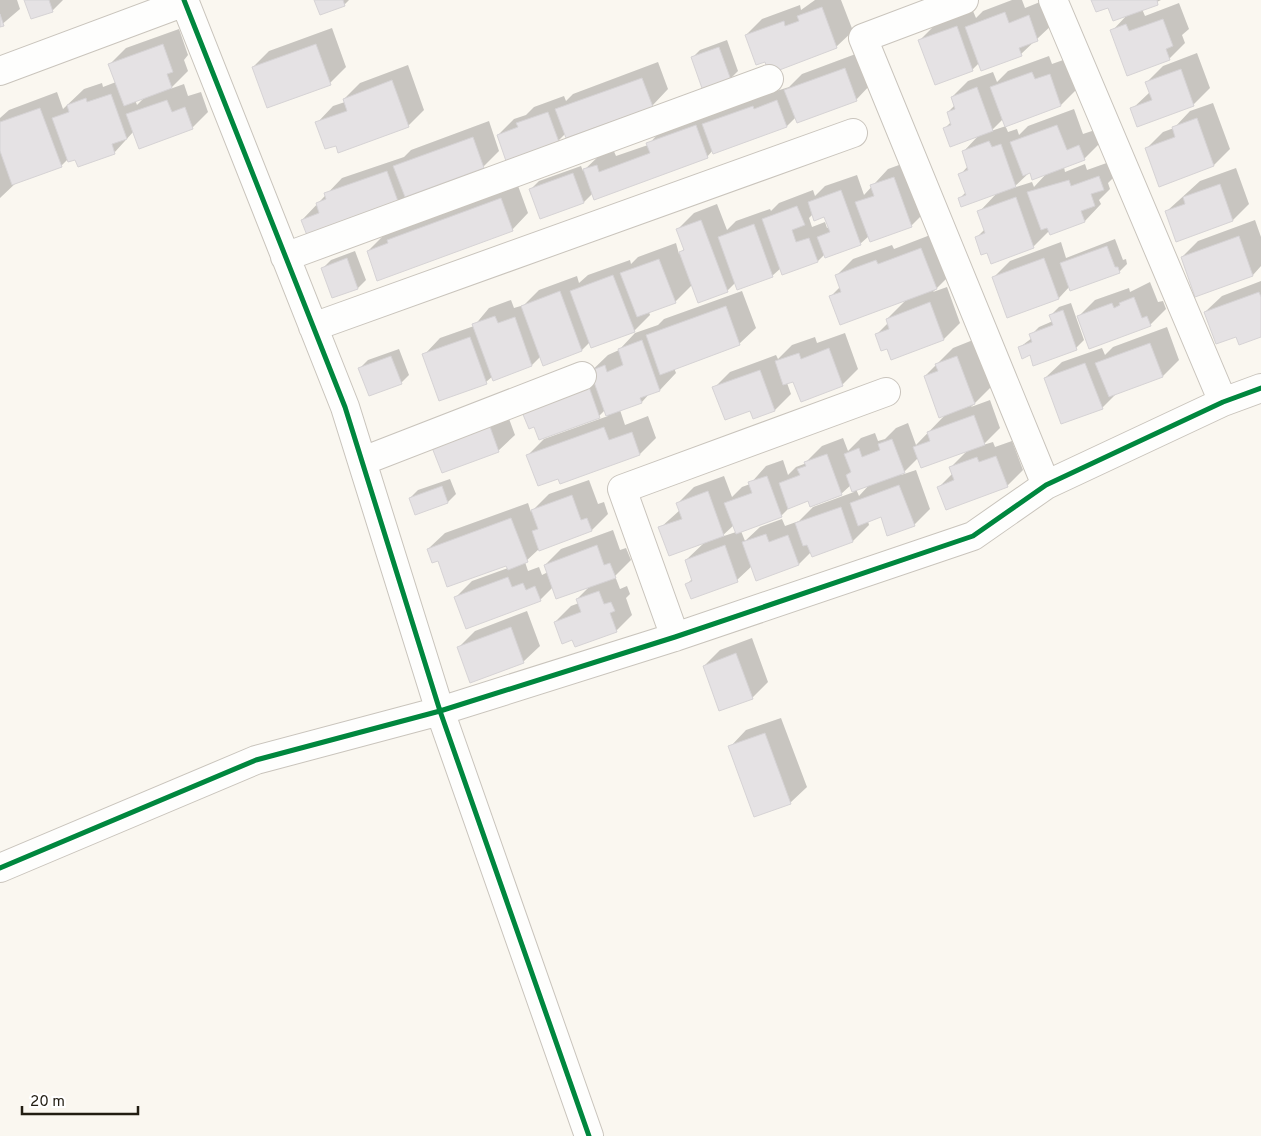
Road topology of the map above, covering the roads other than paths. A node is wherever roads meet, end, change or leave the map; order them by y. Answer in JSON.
{"nodes":[{"id":1,"x":964,"y":0,"type":"edge"},
{"id":2,"x":1053,"y":0,"type":"edge"},
{"id":3,"x":185,"y":1,"type":"edge"},
{"id":4,"x":0,"y":71,"type":"edge"},
{"id":5,"x":769,"y":79,"type":"dead end"},
{"id":6,"x":852,"y":133,"type":"dead end"},
{"id":7,"x":285,"y":257,"type":"junction"},
{"id":8,"x":313,"y":327,"type":"junction"},
{"id":9,"x":582,"y":376,"type":"dead end"},
{"id":10,"x":1261,"y":388,"type":"edge"},
{"id":11,"x":886,"y":392,"type":"dead end"},
{"id":12,"x":1223,"y":402,"type":"junction"},
{"id":13,"x":363,"y":460,"type":"junction"},
{"id":14,"x":1046,"y":485,"type":"junction"},
{"id":15,"x":675,"y":637,"type":"junction"},
{"id":16,"x":440,"y":711,"type":"junction"},
{"id":17,"x":0,"y":868,"type":"edge"},
{"id":18,"x":589,"y":1136,"type":"edge"}],
"edges":[{"from":1,"to":14,"type":"street"},
{"from":2,"to":12,"type":"street"},
{"from":3,"to":4,"type":"street"},
{"from":3,"to":7,"type":"street"},
{"from":5,"to":7,"type":"street"},
{"from":6,"to":8,"type":"street"},
{"from":7,"to":8,"type":"street"},
{"from":8,"to":13,"type":"street"},
{"from":9,"to":13,"type":"street"},
{"from":10,"to":12,"type":"street"},
{"from":11,"to":15,"type":"street"},
{"from":12,"to":14,"type":"street"},
{"from":13,"to":16,"type":"street"},
{"from":14,"to":15,"type":"street"},
{"from":15,"to":16,"type":"street"},
{"from":16,"to":17,"type":"street"},
{"from":16,"to":18,"type":"street"}]}
